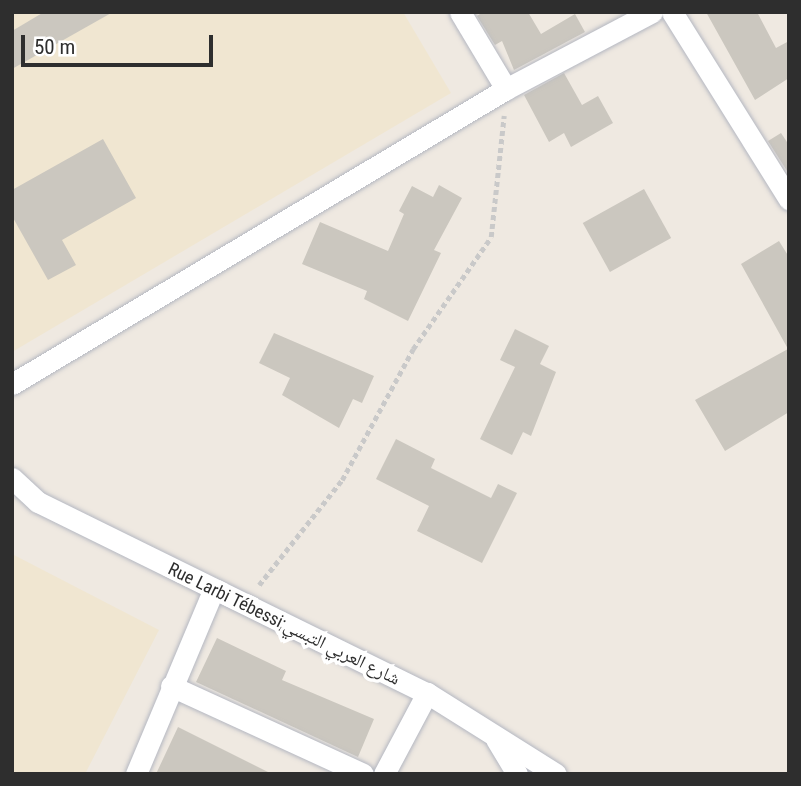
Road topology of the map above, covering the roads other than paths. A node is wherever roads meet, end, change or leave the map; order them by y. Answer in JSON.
{"nodes":[{"id":1,"x":460,"y":12,"type":"edge"},
{"id":2,"x":652,"y":12,"type":"edge"},
{"id":3,"x":672,"y":12,"type":"edge"},
{"id":4,"x":506,"y":89,"type":"junction"},
{"id":5,"x":789,"y":198,"type":"edge"},
{"id":6,"x":12,"y":384,"type":"edge"},
{"id":7,"x":12,"y":478,"type":"edge"},
{"id":8,"x":212,"y":591,"type":"junction"},
{"id":9,"x":171,"y":686,"type":"junction"},
{"id":10,"x":427,"y":693,"type":"junction"},
{"id":11,"x":494,"y":735,"type":"junction"},
{"id":12,"x":136,"y":774,"type":"edge"},
{"id":13,"x":363,"y":774,"type":"edge"},
{"id":14,"x":384,"y":774,"type":"edge"},
{"id":15,"x":516,"y":774,"type":"edge"},
{"id":16,"x":556,"y":774,"type":"edge"}],
"edges":[{"from":1,"to":4,"type":"street"},
{"from":2,"to":4,"type":"street"},
{"from":3,"to":5,"type":"street"},
{"from":4,"to":6,"type":"street"},
{"from":7,"to":8,"type":"street","name":"Rue Larbi Tébessi;شارع العربي التبسي"},
{"from":8,"to":9,"type":"street"},
{"from":8,"to":10,"type":"street","name":"Rue Larbi Tébessi;شارع العربي التبسي"},
{"from":9,"to":12,"type":"street"},
{"from":9,"to":13,"type":"street"},
{"from":10,"to":11,"type":"street","name":"Rue Larbi Tébessi;شارع العربي التبسي"},
{"from":10,"to":14,"type":"street"},
{"from":11,"to":15,"type":"street"},
{"from":11,"to":16,"type":"street","name":"Rue Larbi Tébessi;شارع العربي التبسي"}]}
